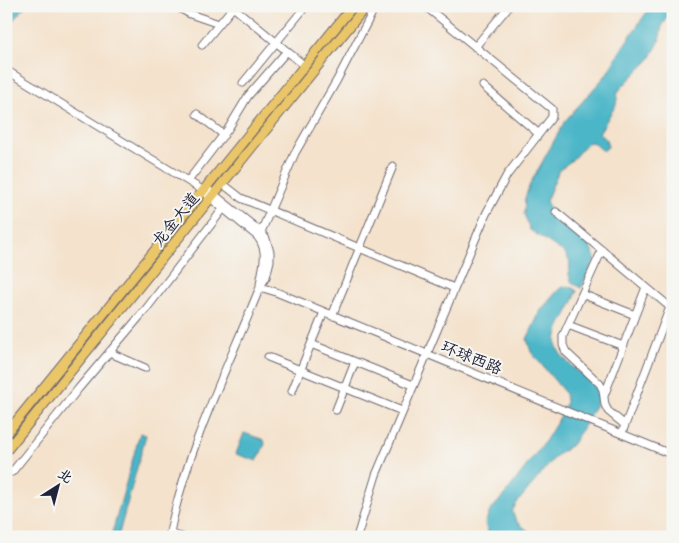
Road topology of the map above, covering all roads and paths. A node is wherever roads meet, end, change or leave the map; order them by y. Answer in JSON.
{"nodes":[{"id":1,"x":176,"y":6,"type":"edge"},
{"id":2,"x":306,"y":6,"type":"edge"},
{"id":3,"x":353,"y":6,"type":"edge"},
{"id":4,"x":366,"y":6,"type":"edge"},
{"id":5,"x":373,"y":6,"type":"edge"},
{"id":6,"x":425,"y":6,"type":"edge"},
{"id":7,"x":508,"y":6,"type":"edge"},
{"id":8,"x":233,"y":7,"type":"edge"},
{"id":9,"x":219,"y":24,"type":"junction"},
{"id":10,"x":276,"y":42,"type":"junction"},
{"id":11,"x":202,"y":45,"type":"dead end"},
{"id":12,"x":475,"y":47,"type":"junction"},
{"id":13,"x":287,"y":51,"type":"junction"},
{"id":14,"x":305,"y":66,"type":"junction"},
{"id":15,"x":6,"y":70,"type":"edge"},
{"id":16,"x":243,"y":83,"type":"dead end"},
{"id":17,"x":483,"y":86,"type":"dead end"},
{"id":18,"x":197,"y":114,"type":"dead end"},
{"id":19,"x":539,"y":134,"type":"junction"},
{"id":20,"x":224,"y":135,"type":"junction"},
{"id":21,"x":392,"y":166,"type":"dead end"},
{"id":22,"x":188,"y":181,"type":"junction"},
{"id":23,"x":223,"y":184,"type":"junction"},
{"id":24,"x":204,"y":190,"type":"junction"},
{"id":25,"x":213,"y":197,"type":"junction"},
{"id":26,"x":223,"y":209,"type":"junction"},
{"id":27,"x":271,"y":211,"type":"junction"},
{"id":28,"x":556,"y":212,"type":"dead end"},
{"id":29,"x":261,"y":232,"type":"junction"},
{"id":30,"x":360,"y":248,"type":"junction"},
{"id":31,"x":602,"y":250,"type":"junction"},
{"id":32,"x":260,"y":287,"type":"junction"},
{"id":33,"x":646,"y":287,"type":"junction"},
{"id":34,"x":454,"y":288,"type":"junction"},
{"id":35,"x":582,"y":294,"type":"junction"},
{"id":36,"x":324,"y":312,"type":"junction"},
{"id":37,"x":635,"y":315,"type":"junction"},
{"id":38,"x":332,"y":316,"type":"junction"},
{"id":39,"x":568,"y":325,"type":"junction"},
{"id":40,"x":311,"y":344,"type":"junction"},
{"id":41,"x":623,"y":346,"type":"junction"},
{"id":42,"x":110,"y":351,"type":"junction"},
{"id":43,"x":426,"y":354,"type":"junction"},
{"id":44,"x":268,"y":357,"type":"dead end"},
{"id":45,"x":355,"y":362,"type":"junction"},
{"id":46,"x":145,"y":368,"type":"dead end"},
{"id":47,"x":300,"y":370,"type":"junction"},
{"id":48,"x":413,"y":385,"type":"junction"},
{"id":49,"x":345,"y":388,"type":"junction"},
{"id":50,"x":292,"y":391,"type":"dead end"},
{"id":51,"x":604,"y":396,"type":"junction"},
{"id":52,"x":336,"y":410,"type":"dead end"},
{"id":53,"x":402,"y":412,"type":"junction"},
{"id":54,"x":625,"y":425,"type":"junction"},
{"id":55,"x":622,"y":433,"type":"junction"},
{"id":56,"x":6,"y":434,"type":"edge"},
{"id":57,"x":6,"y":451,"type":"edge"},
{"id":58,"x":673,"y":455,"type":"edge"},
{"id":59,"x":6,"y":467,"type":"edge"},
{"id":60,"x":169,"y":535,"type":"edge"},
{"id":61,"x":182,"y":537,"type":"edge"},
{"id":62,"x":357,"y":537,"type":"edge"}],
"edges":[{"from":1,"to":9,"type":"street"},
{"from":2,"to":10,"type":"street"},
{"from":3,"to":14,"type":"main road","name":"龙金大道"},
{"from":4,"to":23,"type":"main road","name":"龙金大道"},
{"from":5,"to":27,"type":"street"},
{"from":6,"to":12,"type":"street"},
{"from":7,"to":12,"type":"street"},
{"from":8,"to":9,"type":"street"},
{"from":8,"to":10,"type":"street"},
{"from":9,"to":11,"type":"street"},
{"from":10,"to":13,"type":"street"},
{"from":10,"to":16,"type":"street"},
{"from":12,"to":19,"type":"street"},
{"from":13,"to":14,"type":"street"},
{"from":13,"to":20,"type":"street"},
{"from":14,"to":24,"type":"main road","name":"龙金大道"},
{"from":15,"to":22,"type":"street"},
{"from":17,"to":19,"type":"street"},
{"from":18,"to":20,"type":"street"},
{"from":19,"to":34,"type":"street"},
{"from":20,"to":22,"type":"street"},
{"from":21,"to":30,"type":"street"},
{"from":22,"to":24,"type":"street"},
{"from":23,"to":25,"type":"main road","name":"龙金大道"},
{"from":23,"to":27,"type":"street"},
{"from":24,"to":25,"type":"street"},
{"from":24,"to":56,"type":"main road","name":"龙金大道"},
{"from":25,"to":26,"type":"street"},
{"from":25,"to":29,"type":"street"},
{"from":25,"to":57,"type":"main road","name":"龙金大道"},
{"from":26,"to":32,"type":"street"},
{"from":26,"to":42,"type":"street"},
{"from":27,"to":29,"type":"street"},
{"from":27,"to":30,"type":"street"},
{"from":28,"to":31,"type":"street"},
{"from":29,"to":32,"type":"street"},
{"from":30,"to":34,"type":"street"},
{"from":30,"to":38,"type":"street"},
{"from":31,"to":33,"type":"street"},
{"from":31,"to":35,"type":"street"},
{"from":32,"to":36,"type":"street","name":"环球西路"},
{"from":32,"to":60,"type":"street"},
{"from":33,"to":37,"type":"street"},
{"from":33,"to":54,"type":"street"},
{"from":34,"to":43,"type":"street"},
{"from":35,"to":37,"type":"street"},
{"from":35,"to":39,"type":"street"},
{"from":36,"to":38,"type":"street","name":"环球西路"},
{"from":36,"to":40,"type":"street"},
{"from":37,"to":41,"type":"street"},
{"from":38,"to":43,"type":"street","name":"环球西路"},
{"from":39,"to":41,"type":"street"},
{"from":39,"to":51,"type":"street"},
{"from":40,"to":45,"type":"street"},
{"from":40,"to":47,"type":"street"},
{"from":41,"to":51,"type":"street"},
{"from":42,"to":46,"type":"street"},
{"from":42,"to":59,"type":"street"},
{"from":43,"to":48,"type":"street"},
{"from":43,"to":55,"type":"street","name":"环球西路"},
{"from":44,"to":47,"type":"street"},
{"from":45,"to":48,"type":"street"},
{"from":45,"to":49,"type":"street"},
{"from":47,"to":49,"type":"street"},
{"from":47,"to":50,"type":"street"},
{"from":48,"to":53,"type":"street"},
{"from":49,"to":52,"type":"street"},
{"from":49,"to":53,"type":"street"},
{"from":51,"to":54,"type":"street"},
{"from":53,"to":62,"type":"street"},
{"from":54,"to":55,"type":"street"},
{"from":55,"to":58,"type":"street","name":"环球西路"},
{"from":60,"to":61,"type":"street"}]}
